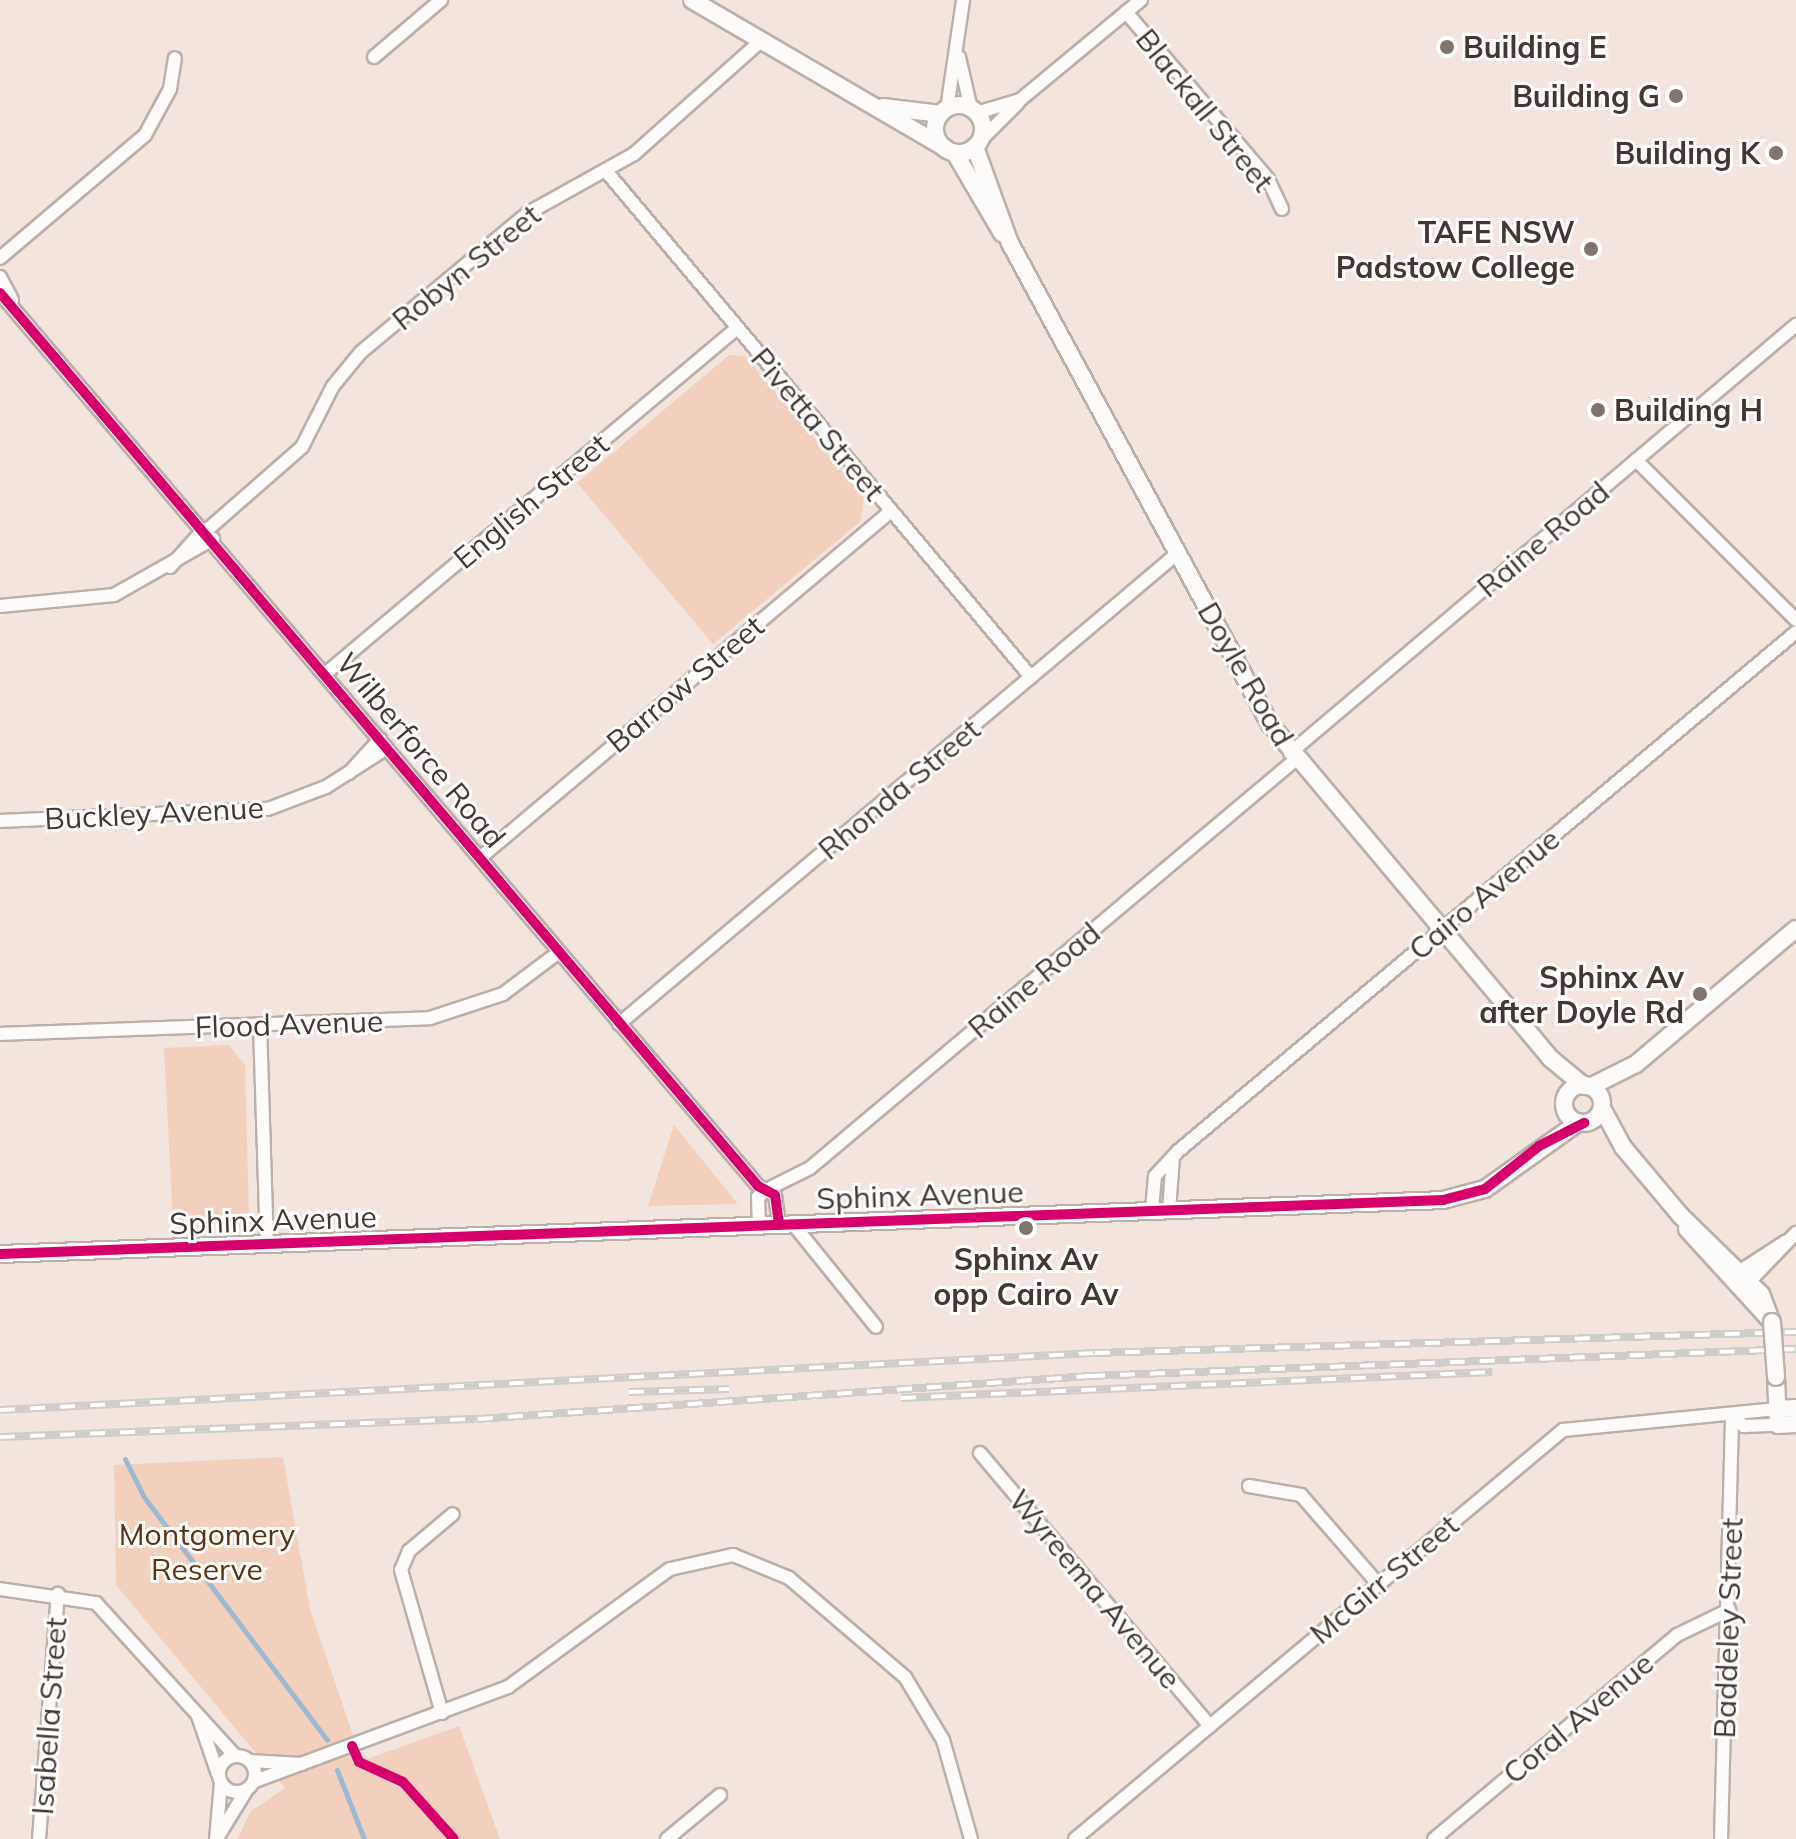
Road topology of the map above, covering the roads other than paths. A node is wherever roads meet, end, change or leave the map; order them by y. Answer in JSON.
{"nodes":[{"id":1,"x":441,"y":0,"type":"edge"},
{"id":2,"x":692,"y":0,"type":"edge"},
{"id":3,"x":963,"y":0,"type":"edge"},
{"id":4,"x":1141,"y":0,"type":"edge"},
{"id":5,"x":1126,"y":12,"type":"junction"},
{"id":6,"x":762,"y":40,"type":"junction"},
{"id":7,"x":374,"y":57,"type":"dead end"},
{"id":8,"x":959,"y":57,"type":"junction"},
{"id":9,"x":175,"y":58,"type":"dead end"},
{"id":10,"x":1020,"y":100,"type":"junction"},
{"id":11,"x":882,"y":106,"type":"junction"},
{"id":12,"x":974,"y":111,"type":"junction"},
{"id":13,"x":944,"y":112,"type":"junction"},
{"id":14,"x":977,"y":145,"type":"junction"},
{"id":15,"x":950,"y":150,"type":"junction"},
{"id":16,"x":606,"y":171,"type":"junction"},
{"id":17,"x":1282,"y":209,"type":"dead end"},
{"id":18,"x":1010,"y":243,"type":"junction"},
{"id":19,"x":0,"y":258,"type":"edge"},
{"id":20,"x":0,"y":277,"type":"edge"},
{"id":21,"x":0,"y":293,"type":"edge"},
{"id":22,"x":15,"y":307,"type":"junction"},
{"id":23,"x":1796,"y":325,"type":"edge"},
{"id":24,"x":737,"y":328,"type":"junction"},
{"id":25,"x":1636,"y":460,"type":"junction"},
{"id":26,"x":891,"y":511,"type":"junction"},
{"id":27,"x":208,"y":533,"type":"junction"},
{"id":28,"x":1178,"y":553,"type":"junction"},
{"id":29,"x":0,"y":606,"type":"edge"},
{"id":30,"x":1796,"y":620,"type":"edge"},
{"id":31,"x":1796,"y":632,"type":"edge"},
{"id":32,"x":325,"y":674,"type":"junction"},
{"id":33,"x":1031,"y":677,"type":"junction"},
{"id":34,"x":384,"y":744,"type":"junction"},
{"id":35,"x":1292,"y":756,"type":"junction"},
{"id":36,"x":0,"y":821,"type":"edge"},
{"id":37,"x":480,"y":858,"type":"junction"},
{"id":38,"x":1796,"y":929,"type":"edge"},
{"id":39,"x":1440,"y":930,"type":"junction"},
{"id":40,"x":559,"y":952,"type":"junction"},
{"id":41,"x":619,"y":1024,"type":"junction"},
{"id":42,"x":260,"y":1025,"type":"junction"},
{"id":43,"x":0,"y":1034,"type":"edge"},
{"id":44,"x":1550,"y":1058,"type":"junction"},
{"id":45,"x":1636,"y":1064,"type":"junction"},
{"id":46,"x":1587,"y":1086,"type":"junction"},
{"id":47,"x":1565,"y":1100,"type":"junction"},
{"id":48,"x":1602,"y":1107,"type":"junction"},
{"id":49,"x":1582,"y":1122,"type":"junction"},
{"id":50,"x":1539,"y":1146,"type":"junction"},
{"id":51,"x":1623,"y":1147,"type":"junction"},
{"id":52,"x":766,"y":1190,"type":"junction"},
{"id":53,"x":1160,"y":1210,"type":"junction"},
{"id":54,"x":786,"y":1225,"type":"junction"},
{"id":55,"x":759,"y":1226,"type":"junction"},
{"id":56,"x":1796,"y":1233,"type":"edge"},
{"id":57,"x":267,"y":1245,"type":"junction"},
{"id":58,"x":0,"y":1254,"type":"edge"},
{"id":59,"x":1739,"y":1281,"type":"junction"},
{"id":60,"x":876,"y":1327,"type":"dead end"},
{"id":61,"x":1796,"y":1408,"type":"edge"},
{"id":62,"x":1732,"y":1416,"type":"junction"},
{"id":63,"x":1777,"y":1417,"type":"junction"},
{"id":64,"x":1796,"y":1424,"type":"edge"},
{"id":65,"x":980,"y":1453,"type":"dead end"},
{"id":66,"x":1249,"y":1486,"type":"dead end"},
{"id":67,"x":453,"y":1514,"type":"dead end"},
{"id":68,"x":1379,"y":1585,"type":"junction"},
{"id":69,"x":0,"y":1589,"type":"edge"},
{"id":70,"x":58,"y":1594,"type":"junction"},
{"id":71,"x":1729,"y":1610,"type":"junction"},
{"id":72,"x":196,"y":1713,"type":"junction"},
{"id":73,"x":442,"y":1713,"type":"junction"},
{"id":74,"x":1210,"y":1726,"type":"junction"},
{"id":75,"x":235,"y":1756,"type":"junction"},
{"id":76,"x":250,"y":1761,"type":"junction"},
{"id":77,"x":307,"y":1762,"type":"junction"},
{"id":78,"x":220,"y":1779,"type":"junction"},
{"id":79,"x":250,"y":1786,"type":"junction"},
{"id":80,"x":720,"y":1795,"type":"dead end"},
{"id":81,"x":216,"y":1838,"type":"edge"},
{"id":82,"x":39,"y":1839,"type":"edge"},
{"id":83,"x":667,"y":1839,"type":"edge"},
{"id":84,"x":971,"y":1839,"type":"edge"},
{"id":85,"x":1075,"y":1839,"type":"edge"},
{"id":86,"x":1434,"y":1839,"type":"edge"},
{"id":87,"x":1721,"y":1839,"type":"edge"}],
"edges":[{"from":1,"to":7,"type":"street"},
{"from":2,"to":6,"type":"street"},
{"from":3,"to":8,"type":"street"},
{"from":4,"to":5,"type":"street"},
{"from":5,"to":10,"type":"street"},
{"from":5,"to":17,"type":"street","name":"Blackall Street"},
{"from":6,"to":11,"type":"street"},
{"from":6,"to":16,"type":"street","name":"Robyn Street"},
{"from":8,"to":12,"type":"street"},
{"from":8,"to":13,"type":"street"},
{"from":9,"to":19,"type":"street"},
{"from":10,"to":12,"type":"street"},
{"from":10,"to":14,"type":"street"},
{"from":11,"to":13,"type":"street"},
{"from":11,"to":15,"type":"street"},
{"from":12,"to":13,"type":"street"},
{"from":12,"to":14,"type":"street","name":"Doyle Road"},
{"from":13,"to":15,"type":"street"},
{"from":14,"to":15,"type":"street"},
{"from":14,"to":18,"type":"street","name":"Doyle Road"},
{"from":15,"to":18,"type":"street","name":"Doyle Road"},
{"from":16,"to":24,"type":"street","name":"Pivetta Street"},
{"from":16,"to":27,"type":"street","name":"Robyn Street"},
{"from":18,"to":28,"type":"street","name":"Doyle Road"},
{"from":20,"to":22,"type":"street","name":"Wilberforce Road"},
{"from":21,"to":22,"type":"street","name":"Wilberforce Road"},
{"from":22,"to":27,"type":"street","name":"Wilberforce Road"},
{"from":23,"to":25,"type":"street","name":"Raine Road"},
{"from":24,"to":26,"type":"street","name":"Pivetta Street"},
{"from":24,"to":32,"type":"street","name":"English Street"},
{"from":25,"to":30,"type":"street"},
{"from":25,"to":35,"type":"street","name":"Raine Road"},
{"from":26,"to":33,"type":"street","name":"Pivetta Street"},
{"from":26,"to":37,"type":"street","name":"Barrow Street"},
{"from":27,"to":29,"type":"street","name":"Robyn Street"},
{"from":27,"to":32,"type":"street","name":"Wilberforce Road"},
{"from":28,"to":33,"type":"street","name":"Rhonda Street"},
{"from":28,"to":35,"type":"street","name":"Doyle Road"},
{"from":31,"to":39,"type":"street","name":"Cairo Avenue"},
{"from":32,"to":34,"type":"street","name":"Wilberforce Road"},
{"from":33,"to":41,"type":"street","name":"Rhonda Street"},
{"from":34,"to":36,"type":"street","name":"Buckley Avenue"},
{"from":34,"to":37,"type":"street","name":"Wilberforce Road"},
{"from":35,"to":39,"type":"street","name":"Doyle Road"},
{"from":35,"to":52,"type":"street","name":"Raine Road"},
{"from":37,"to":40,"type":"street","name":"Wilberforce Road"},
{"from":38,"to":45,"type":"street"},
{"from":39,"to":44,"type":"street","name":"Doyle Road"},
{"from":39,"to":53,"type":"street","name":"Cairo Avenue"},
{"from":40,"to":41,"type":"street","name":"Wilberforce Road"},
{"from":40,"to":42,"type":"street","name":"Flood Avenue"},
{"from":41,"to":52,"type":"street","name":"Wilberforce Road"},
{"from":42,"to":43,"type":"street","name":"Flood Avenue"},
{"from":42,"to":57,"type":"street"},
{"from":44,"to":46,"type":"street","name":"Doyle Road"},
{"from":44,"to":47,"type":"street","name":"Doyle Road"},
{"from":45,"to":46,"type":"street"},
{"from":45,"to":48,"type":"street"},
{"from":46,"to":47,"type":"street"},
{"from":46,"to":48,"type":"street","name":"Doyle Road"},
{"from":47,"to":49,"type":"street","name":"Doyle Road"},
{"from":47,"to":50,"type":"street","name":"Sphinx Avenue"},
{"from":48,"to":49,"type":"street","name":"Sphinx Avenue"},
{"from":48,"to":51,"type":"street"},
{"from":49,"to":50,"type":"street","name":"Sphinx Avenue"},
{"from":49,"to":51,"type":"street"},
{"from":50,"to":53,"type":"street","name":"Sphinx Avenue"},
{"from":51,"to":59,"type":"street"},
{"from":52,"to":54,"type":"street","name":"Wilberforce Road"},
{"from":52,"to":55,"type":"street"},
{"from":53,"to":54,"type":"street","name":"Sphinx Avenue"},
{"from":54,"to":55,"type":"street","name":"Sphinx Avenue"},
{"from":54,"to":60,"type":"street","name":"Wilberforce Road"},
{"from":55,"to":57,"type":"street","name":"Sphinx Avenue"},
{"from":56,"to":59,"type":"street"},
{"from":57,"to":58,"type":"street","name":"Sphinx Avenue"},
{"from":59,"to":63,"type":"street","bridge":true},
{"from":61,"to":63,"type":"street"},
{"from":62,"to":63,"type":"street"},
{"from":62,"to":68,"type":"street","name":"McGirr Street"},
{"from":62,"to":71,"type":"street","name":"Baddeley Street"},
{"from":63,"to":64,"type":"street"},
{"from":65,"to":74,"type":"street","name":"Wyreema Avenue"},
{"from":66,"to":68,"type":"street"},
{"from":67,"to":73,"type":"street"},
{"from":68,"to":74,"type":"street","name":"McGirr Street"},
{"from":69,"to":70,"type":"street"},
{"from":70,"to":72,"type":"street"},
{"from":70,"to":82,"type":"street","name":"Isabella Street"},
{"from":71,"to":86,"type":"street","name":"Coral Avenue"},
{"from":71,"to":87,"type":"street","name":"Baddeley Street"},
{"from":72,"to":75,"type":"street"},
{"from":72,"to":78,"type":"street"},
{"from":73,"to":77,"type":"street"},
{"from":73,"to":84,"type":"street"},
{"from":74,"to":85,"type":"street","name":"McGirr Street"},
{"from":75,"to":76,"type":"street"},
{"from":75,"to":78,"type":"street"},
{"from":76,"to":77,"type":"street"},
{"from":76,"to":79,"type":"street"},
{"from":77,"to":79,"type":"street"},
{"from":78,"to":79,"type":"street"},
{"from":78,"to":81,"type":"street"},
{"from":79,"to":81,"type":"street"},
{"from":80,"to":83,"type":"street"}]}
